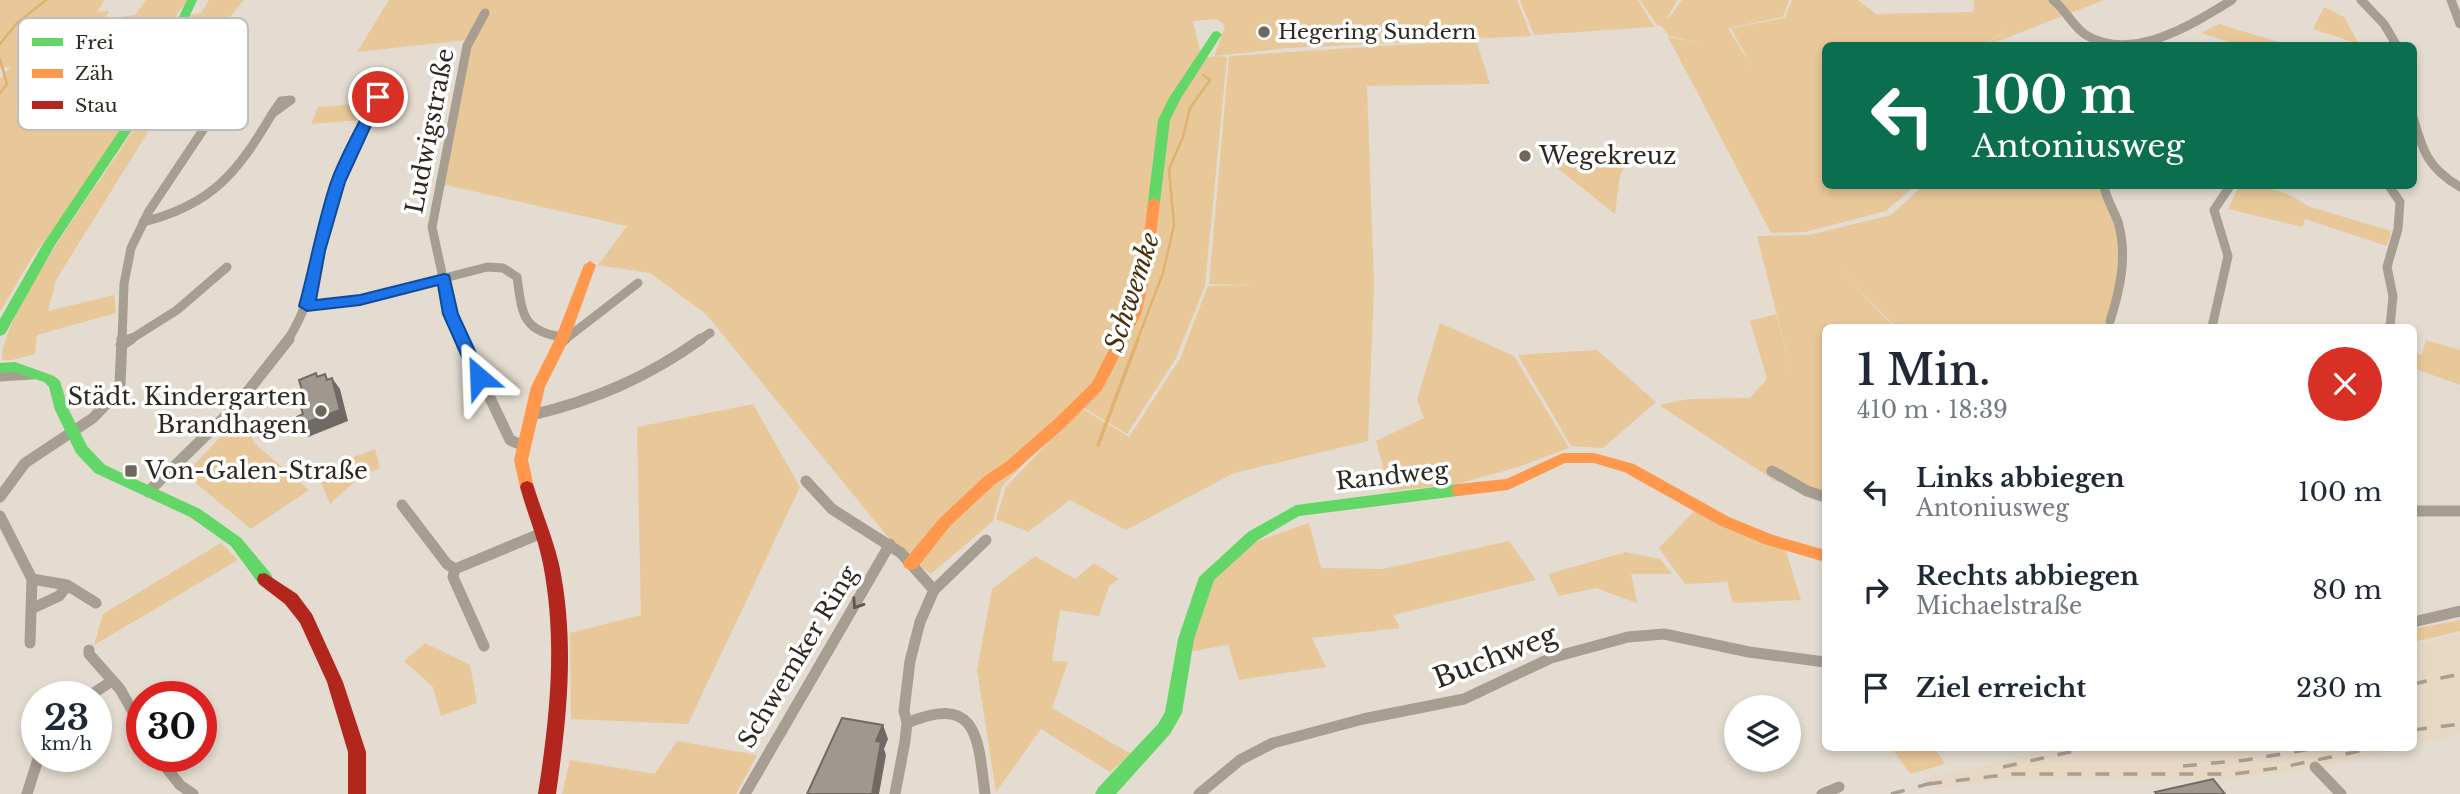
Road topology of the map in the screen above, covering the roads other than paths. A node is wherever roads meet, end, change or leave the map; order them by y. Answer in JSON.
{"nodes":[{"id":1,"x":192,"y":0,"type":"edge"},
{"id":2,"x":2053,"y":0,"type":"edge"},
{"id":3,"x":2232,"y":0,"type":"edge"},
{"id":4,"x":2361,"y":0,"type":"edge"},
{"id":5,"x":2451,"y":0,"type":"edge"},
{"id":6,"x":485,"y":13,"type":"dead end"},
{"id":7,"x":181,"y":18,"type":"edge"},
{"id":8,"x":2460,"y":24,"type":"edge"},
{"id":9,"x":1217,"y":34,"type":"dead end"},
{"id":10,"x":2092,"y":42,"type":"edge"},
{"id":11,"x":2138,"y":42,"type":"edge"},
{"id":12,"x":2395,"y":42,"type":"edge"},
{"id":13,"x":388,"y":74,"type":"dead end"},
{"id":14,"x":272,"y":114,"type":"dead end"},
{"id":15,"x":2417,"y":129,"type":"edge"},
{"id":16,"x":126,"y":130,"type":"edge"},
{"id":17,"x":203,"y":130,"type":"edge"},
{"id":18,"x":2460,"y":187,"type":"edge"},
{"id":19,"x":2105,"y":189,"type":"edge"},
{"id":20,"x":2228,"y":189,"type":"edge"},
{"id":21,"x":2391,"y":189,"type":"edge"},
{"id":22,"x":143,"y":222,"type":"junction"},
{"id":23,"x":590,"y":265,"type":"dead end"},
{"id":24,"x":227,"y":267,"type":"dead end"},
{"id":25,"x":444,"y":278,"type":"junction"},
{"id":26,"x":638,"y":283,"type":"dead end"},
{"id":27,"x":307,"y":306,"type":"junction"},
{"id":28,"x":2110,"y":320,"type":"dead end"},
{"id":29,"x":2213,"y":324,"type":"edge"},
{"id":30,"x":2390,"y":324,"type":"edge"},
{"id":31,"x":0,"y":331,"type":"edge"},
{"id":32,"x":710,"y":333,"type":"dead end"},
{"id":33,"x":561,"y":340,"type":"junction"},
{"id":34,"x":121,"y":345,"type":"junction"},
{"id":35,"x":0,"y":368,"type":"edge"},
{"id":36,"x":36,"y":373,"type":"junction"},
{"id":37,"x":0,"y":376,"type":"edge"},
{"id":38,"x":532,"y":415,"type":"junction"},
{"id":39,"x":72,"y":432,"type":"junction"},
{"id":40,"x":524,"y":446,"type":"junction"},
{"id":41,"x":1772,"y":471,"type":"dead end"},
{"id":42,"x":806,"y":481,"type":"dead end"},
{"id":43,"x":148,"y":492,"type":"junction"},
{"id":44,"x":1822,"y":496,"type":"edge"},
{"id":45,"x":0,"y":497,"type":"edge"},
{"id":46,"x":402,"y":505,"type":"dead end"},
{"id":47,"x":2417,"y":511,"type":"edge"},
{"id":48,"x":2460,"y":511,"type":"edge"},
{"id":49,"x":0,"y":516,"type":"edge"},
{"id":50,"x":542,"y":533,"type":"junction"},
{"id":51,"x":986,"y":540,"type":"dead end"},
{"id":52,"x":890,"y":544,"type":"junction"},
{"id":53,"x":1822,"y":555,"type":"edge"},
{"id":54,"x":911,"y":564,"type":"junction"},
{"id":55,"x":455,"y":569,"type":"junction"},
{"id":56,"x":32,"y":579,"type":"junction"},
{"id":57,"x":67,"y":586,"type":"junction"},
{"id":58,"x":934,"y":590,"type":"junction"},
{"id":59,"x":96,"y":603,"type":"dead end"},
{"id":60,"x":33,"y":608,"type":"junction"},
{"id":61,"x":2460,"y":611,"type":"edge"},
{"id":62,"x":2417,"y":621,"type":"edge"},
{"id":63,"x":30,"y":643,"type":"dead end"},
{"id":64,"x":484,"y":646,"type":"dead end"},
{"id":65,"x":89,"y":650,"type":"dead end"},
{"id":66,"x":1822,"y":662,"type":"edge"},
{"id":67,"x":112,"y":681,"type":"joint"},
{"id":68,"x":126,"y":703,"type":"edge"},
{"id":69,"x":907,"y":723,"type":"junction"},
{"id":70,"x":2315,"y":767,"type":"dead end"},
{"id":71,"x":35,"y":772,"type":"edge"},
{"id":72,"x":169,"y":772,"type":"edge"},
{"id":73,"x":1839,"y":787,"type":"dead end"},
{"id":74,"x":27,"y":794,"type":"edge"},
{"id":75,"x":192,"y":794,"type":"edge"},
{"id":76,"x":357,"y":794,"type":"edge"},
{"id":77,"x":548,"y":794,"type":"edge"},
{"id":78,"x":746,"y":794,"type":"edge"},
{"id":79,"x":895,"y":794,"type":"edge"},
{"id":80,"x":985,"y":794,"type":"edge"},
{"id":81,"x":1104,"y":794,"type":"edge"},
{"id":82,"x":1199,"y":794,"type":"edge"},
{"id":83,"x":1822,"y":794,"type":"edge"},
{"id":84,"x":2341,"y":794,"type":"edge"}],
"edges":[{"from":1,"to":7,"type":"street"},
{"from":2,"to":10,"type":"street"},
{"from":3,"to":11,"type":"street"},
{"from":4,"to":12,"type":"street"},
{"from":5,"to":8,"type":"street"},
{"from":6,"to":25,"type":"street","name":"Ludwigstraße"},
{"from":9,"to":54,"type":"street"},
{"from":13,"to":27,"type":"street"},
{"from":14,"to":22,"type":"street"},
{"from":15,"to":18,"type":"street"},
{"from":16,"to":31,"type":"street"},
{"from":17,"to":22,"type":"street"},
{"from":19,"to":28,"type":"street"},
{"from":20,"to":29,"type":"street"},
{"from":21,"to":30,"type":"street"},
{"from":22,"to":34,"type":"street"},
{"from":23,"to":33,"type":"street"},
{"from":24,"to":34,"type":"street"},
{"from":25,"to":27,"type":"street"},
{"from":25,"to":33,"type":"street"},
{"from":25,"to":40,"type":"street","name":"Ludwigstraße"},
{"from":26,"to":33,"type":"street"},
{"from":27,"to":43,"type":"street"},
{"from":32,"to":38,"type":"street"},
{"from":33,"to":38,"type":"street"},
{"from":34,"to":39,"type":"street"},
{"from":35,"to":36,"type":"street"},
{"from":36,"to":37,"type":"street"},
{"from":36,"to":39,"type":"street"},
{"from":38,"to":40,"type":"street"},
{"from":39,"to":43,"type":"street"},
{"from":39,"to":45,"type":"street"},
{"from":40,"to":50,"type":"street"},
{"from":41,"to":44,"type":"street"},
{"from":42,"to":52,"type":"street"},
{"from":43,"to":76,"type":"street"},
{"from":46,"to":55,"type":"street"},
{"from":47,"to":48,"type":"street"},
{"from":49,"to":56,"type":"street"},
{"from":50,"to":55,"type":"street"},
{"from":50,"to":77,"type":"street"},
{"from":51,"to":58,"type":"street"},
{"from":52,"to":54,"type":"street"},
{"from":52,"to":78,"type":"street","name":"Schwemker Ring","one_way":true},
{"from":53,"to":81,"type":"street","name":"Randweg"},
{"from":54,"to":58,"type":"street"},
{"from":55,"to":64,"type":"street"},
{"from":56,"to":57,"type":"street"},
{"from":56,"to":60,"type":"street"},
{"from":57,"to":59,"type":"street"},
{"from":57,"to":60,"type":"street"},
{"from":58,"to":69,"type":"street"},
{"from":60,"to":63,"type":"street"},
{"from":61,"to":62,"type":"street"},
{"from":65,"to":67,"type":"street"},
{"from":66,"to":82,"type":"street","name":"Buchweg"},
{"from":67,"to":68,"type":"street"},
{"from":69,"to":79,"type":"street"},
{"from":69,"to":80,"type":"street"},
{"from":70,"to":84,"type":"street"},
{"from":71,"to":74,"type":"street"},
{"from":72,"to":75,"type":"street"},
{"from":73,"to":83,"type":"street"}]}
